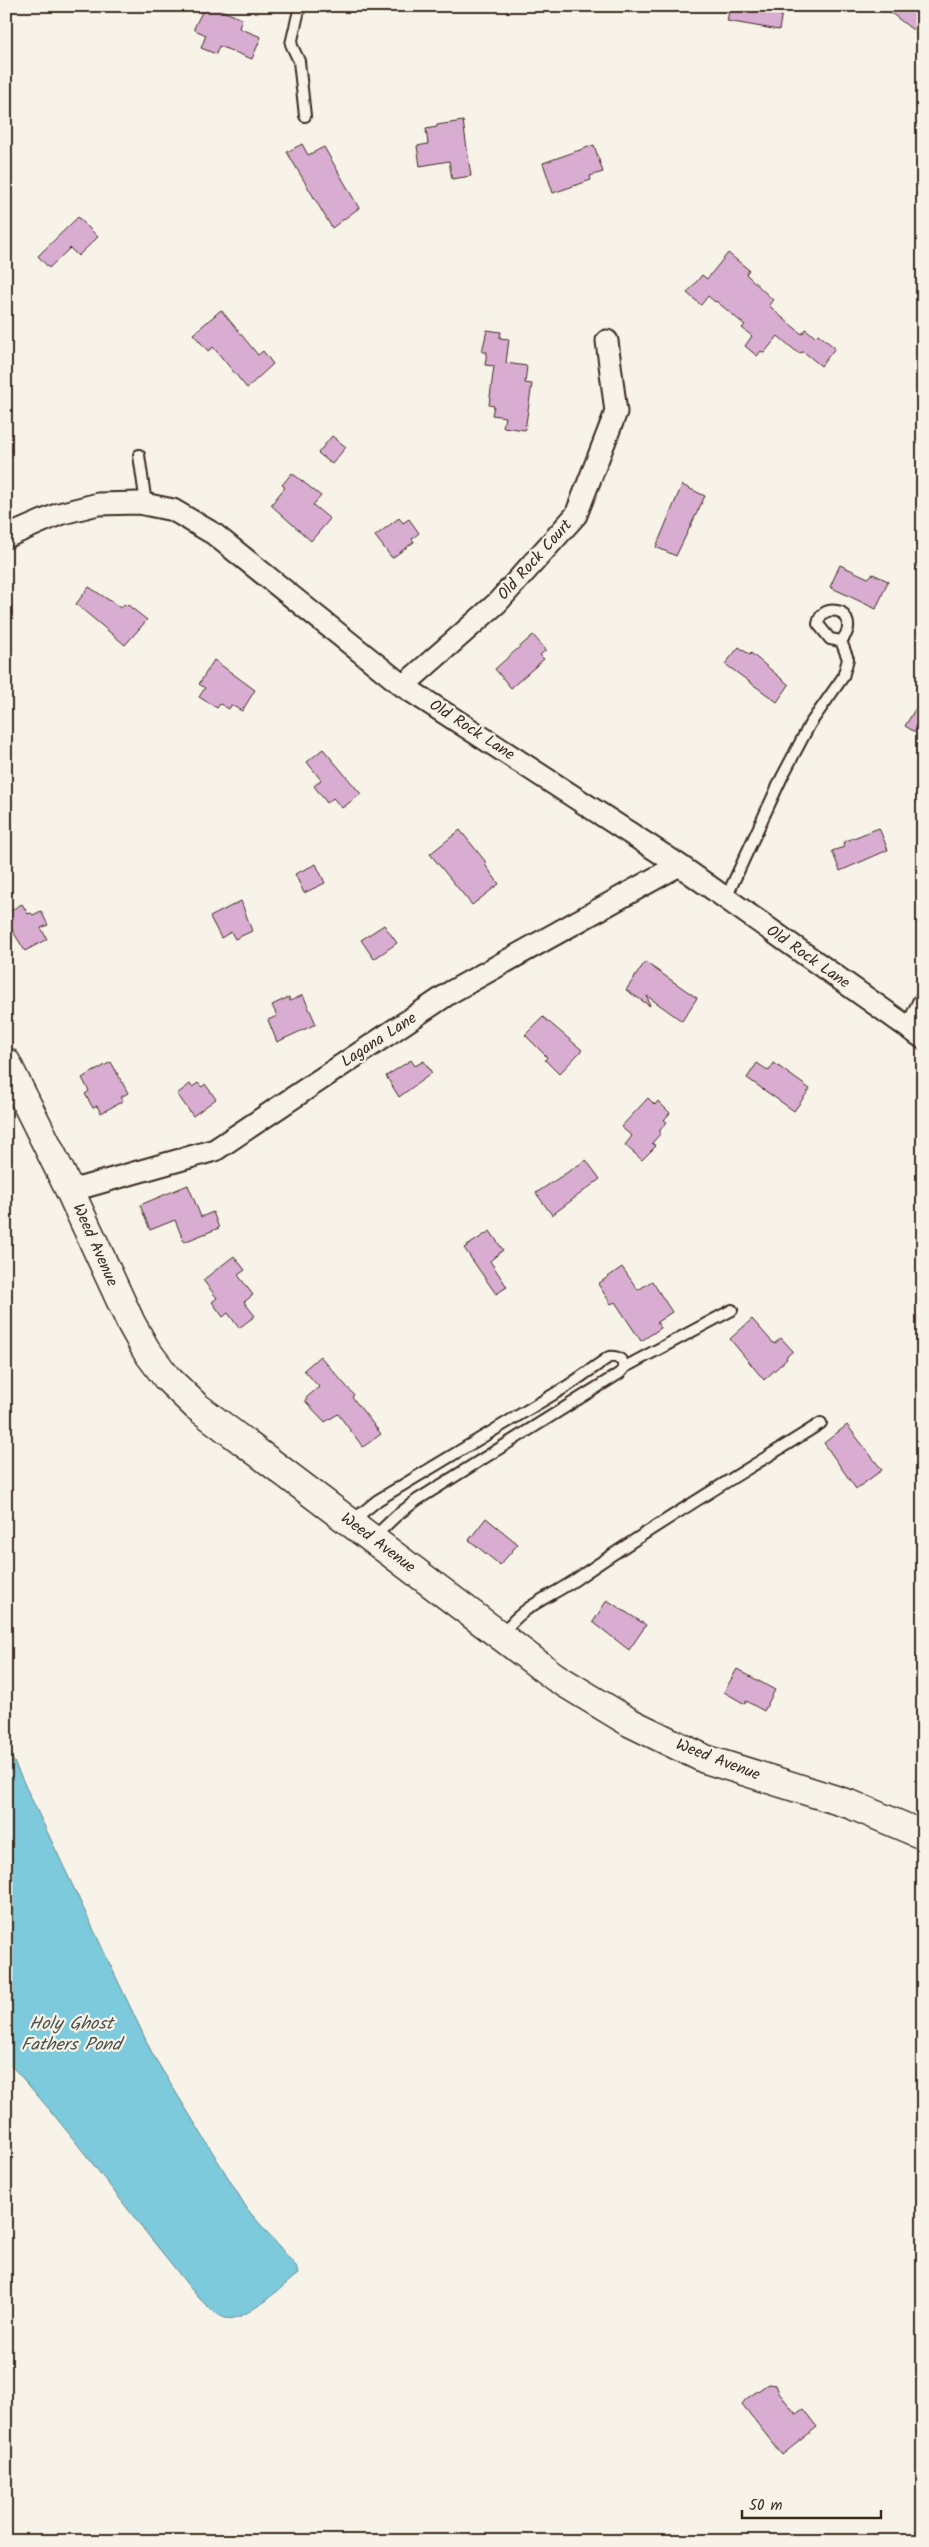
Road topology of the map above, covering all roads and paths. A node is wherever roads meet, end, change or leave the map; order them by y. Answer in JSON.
{"nodes":[{"id":1,"x":300,"y":6,"type":"edge"},
{"id":2,"x":305,"y":116,"type":"dead end"},
{"id":3,"x":608,"y":341,"type":"dead end"},
{"id":4,"x":139,"y":455,"type":"dead end"},
{"id":5,"x":146,"y":504,"type":"junction"},
{"id":6,"x":6,"y":537,"type":"edge"},
{"id":7,"x":842,"y":641,"type":"dead end"},
{"id":8,"x":403,"y":686,"type":"junction"},
{"id":9,"x":679,"y":865,"type":"junction"},
{"id":10,"x":726,"y":898,"type":"junction"},
{"id":11,"x":923,"y":1004,"type":"edge"},
{"id":12,"x":917,"y":1034,"type":"edge"},
{"id":13,"x":6,"y":1062,"type":"edge"},
{"id":14,"x":70,"y":1191,"type":"junction"},
{"id":15,"x":732,"y":1310,"type":"dead end"},
{"id":16,"x":625,"y":1367,"type":"junction"},
{"id":17,"x":821,"y":1423,"type":"dead end"},
{"id":18,"x":350,"y":1523,"type":"junction"},
{"id":19,"x":372,"y":1539,"type":"junction"},
{"id":20,"x":501,"y":1636,"type":"junction"},
{"id":21,"x":923,"y":1835,"type":"edge"}],
"edges":[{"from":1,"to":2,"type":"lane"},
{"from":3,"to":8,"type":"street","name":"Old Rock Court"},
{"from":4,"to":5,"type":"lane"},
{"from":5,"to":6,"type":"street","name":"Old Rock Lane"},
{"from":5,"to":8,"type":"street","name":"Old Rock Lane"},
{"from":7,"to":10,"type":"lane"},
{"from":8,"to":9,"type":"street","name":"Old Rock Lane"},
{"from":9,"to":10,"type":"street","name":"Old Rock Lane"},
{"from":9,"to":14,"type":"street","name":"Lagana Lane"},
{"from":10,"to":12,"type":"street","name":"Old Rock Lane"},
{"from":11,"to":12,"type":"street"},
{"from":13,"to":14,"type":"main road","name":"Weed Avenue"},
{"from":14,"to":18,"type":"main road","name":"Weed Avenue"},
{"from":15,"to":16,"type":"lane"},
{"from":16,"to":18,"type":"lane"},
{"from":16,"to":19,"type":"lane"},
{"from":17,"to":20,"type":"lane"},
{"from":18,"to":19,"type":"main road","name":"Weed Avenue"},
{"from":19,"to":20,"type":"main road","name":"Weed Avenue"},
{"from":20,"to":21,"type":"main road","name":"Weed Avenue"}]}
